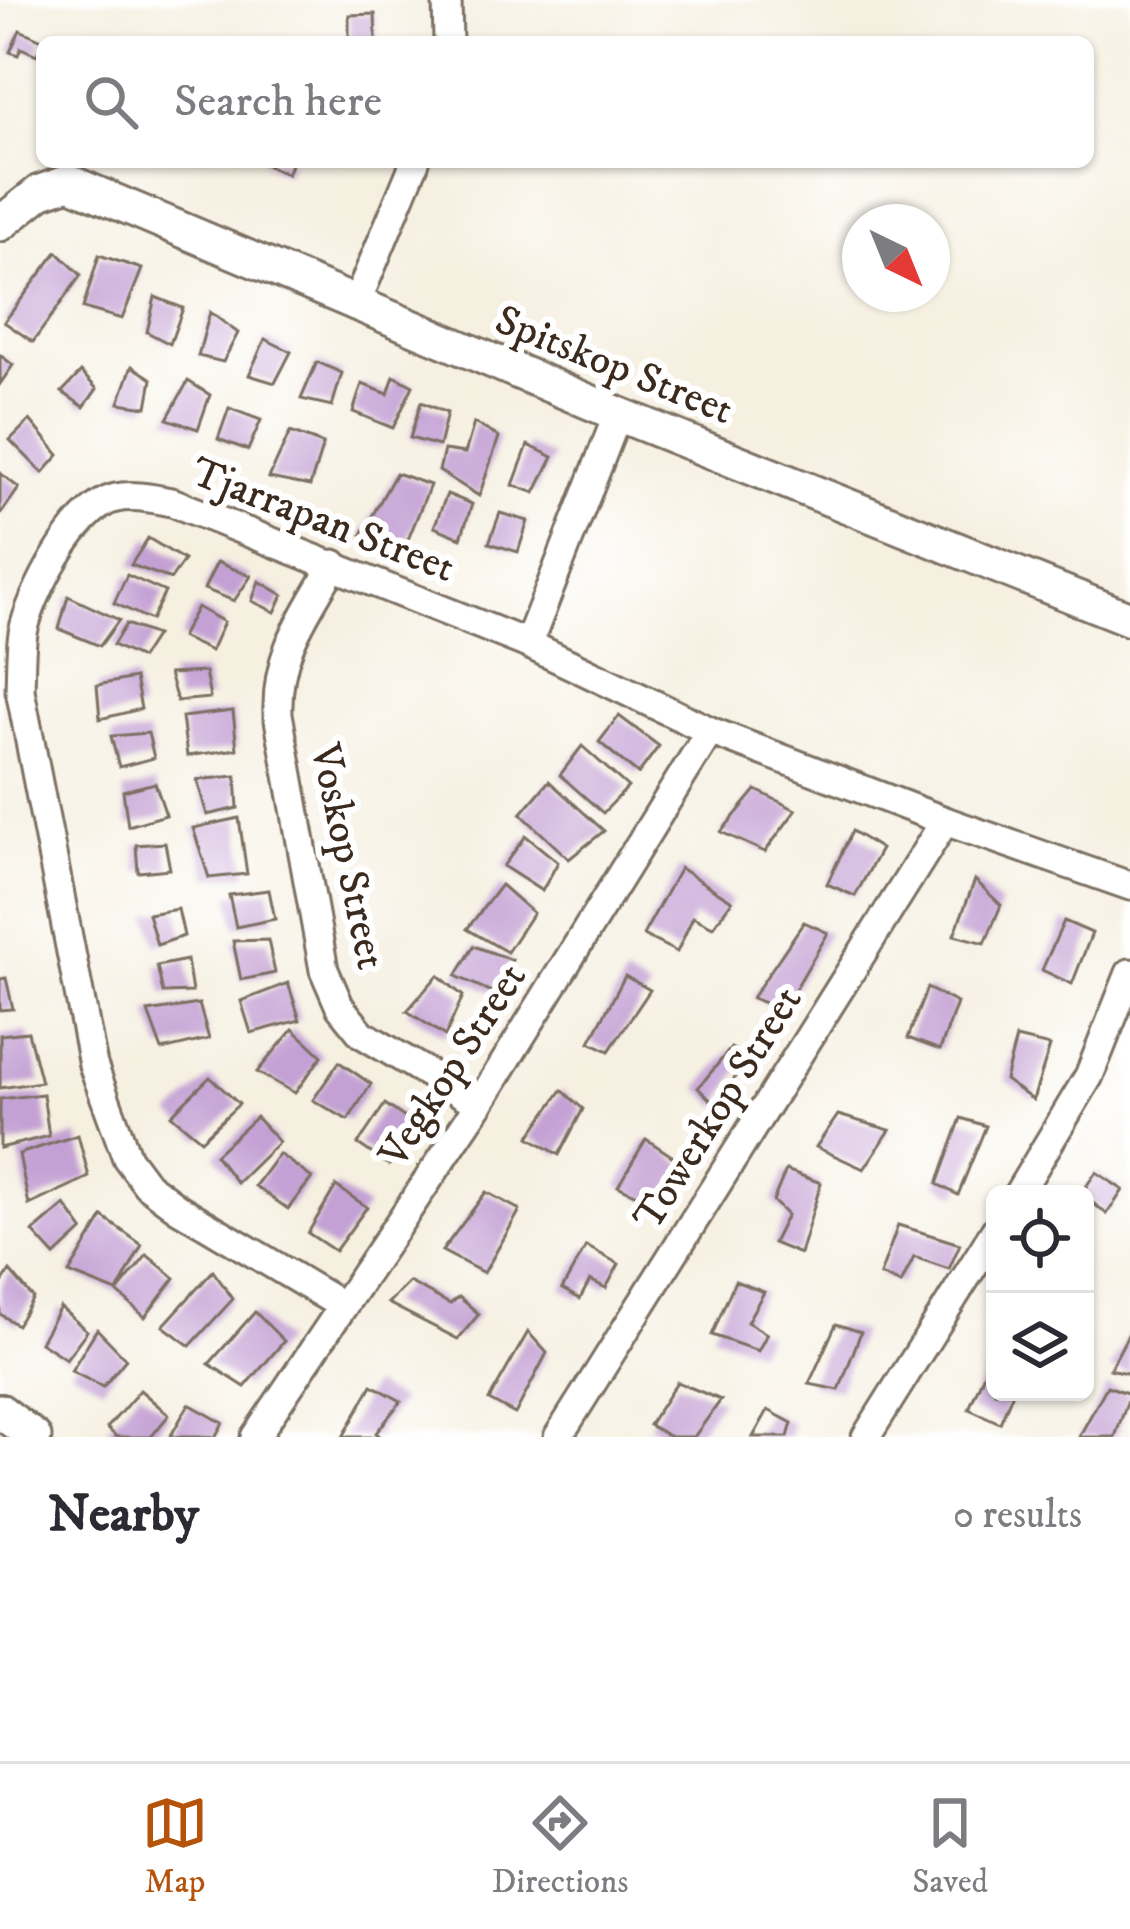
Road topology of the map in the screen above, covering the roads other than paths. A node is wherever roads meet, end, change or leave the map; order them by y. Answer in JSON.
{"nodes":[{"id":1,"x":447,"y":0,"type":"edge"},
{"id":2,"x":448,"y":36,"type":"edge"},
{"id":3,"x":413,"y":168,"type":"edge"},
{"id":4,"x":0,"y":224,"type":"edge"},
{"id":5,"x":356,"y":306,"type":"junction"},
{"id":6,"x":618,"y":415,"type":"junction"},
{"id":7,"x":334,"y":564,"type":"junction"},
{"id":8,"x":1130,"y":619,"type":"edge"},
{"id":9,"x":528,"y":644,"type":"junction"},
{"id":10,"x":10,"y":691,"type":"edge"},
{"id":11,"x":710,"y":730,"type":"junction"},
{"id":12,"x":945,"y":821,"type":"junction"},
{"id":13,"x":1130,"y":886,"type":"edge"},
{"id":14,"x":1130,"y":973,"type":"edge"},
{"id":15,"x":479,"y":1104,"type":"junction"},
{"id":16,"x":1023,"y":1185,"type":"edge"},
{"id":17,"x":986,"y":1245,"type":"edge"},
{"id":18,"x":341,"y":1305,"type":"junction"},
{"id":19,"x":0,"y":1411,"type":"edge"},
{"id":20,"x":34,"y":1437,"type":"edge"},
{"id":21,"x":254,"y":1437,"type":"edge"},
{"id":22,"x":558,"y":1437,"type":"edge"},
{"id":23,"x":866,"y":1437,"type":"edge"}],
"edges":[{"from":1,"to":2,"type":"street"},
{"from":3,"to":5,"type":"street"},
{"from":4,"to":5,"type":"street","name":"Spitskop Street"},
{"from":5,"to":6,"type":"street","name":"Spitskop Street"},
{"from":6,"to":8,"type":"street","name":"Spitskop Street"},
{"from":6,"to":9,"type":"street"},
{"from":7,"to":9,"type":"street","name":"Tjarrapan Street"},
{"from":7,"to":10,"type":"street","name":"Tjarrapan Street"},
{"from":7,"to":15,"type":"street","name":"Voskop Street"},
{"from":9,"to":11,"type":"street","name":"Tjarrapan Street"},
{"from":10,"to":18,"type":"street","name":"Tjarrapan Street"},
{"from":11,"to":12,"type":"street","name":"Tjarrapan Street"},
{"from":11,"to":15,"type":"street","name":"Vegkop Street"},
{"from":12,"to":13,"type":"street","name":"Tjarrapan Street"},
{"from":12,"to":22,"type":"street","name":"Towerkop Street"},
{"from":14,"to":16,"type":"street"},
{"from":15,"to":18,"type":"street","name":"Vegkop Street"},
{"from":17,"to":23,"type":"street"},
{"from":18,"to":21,"type":"street","name":"Vegkop Street"},
{"from":19,"to":20,"type":"street"}]}
